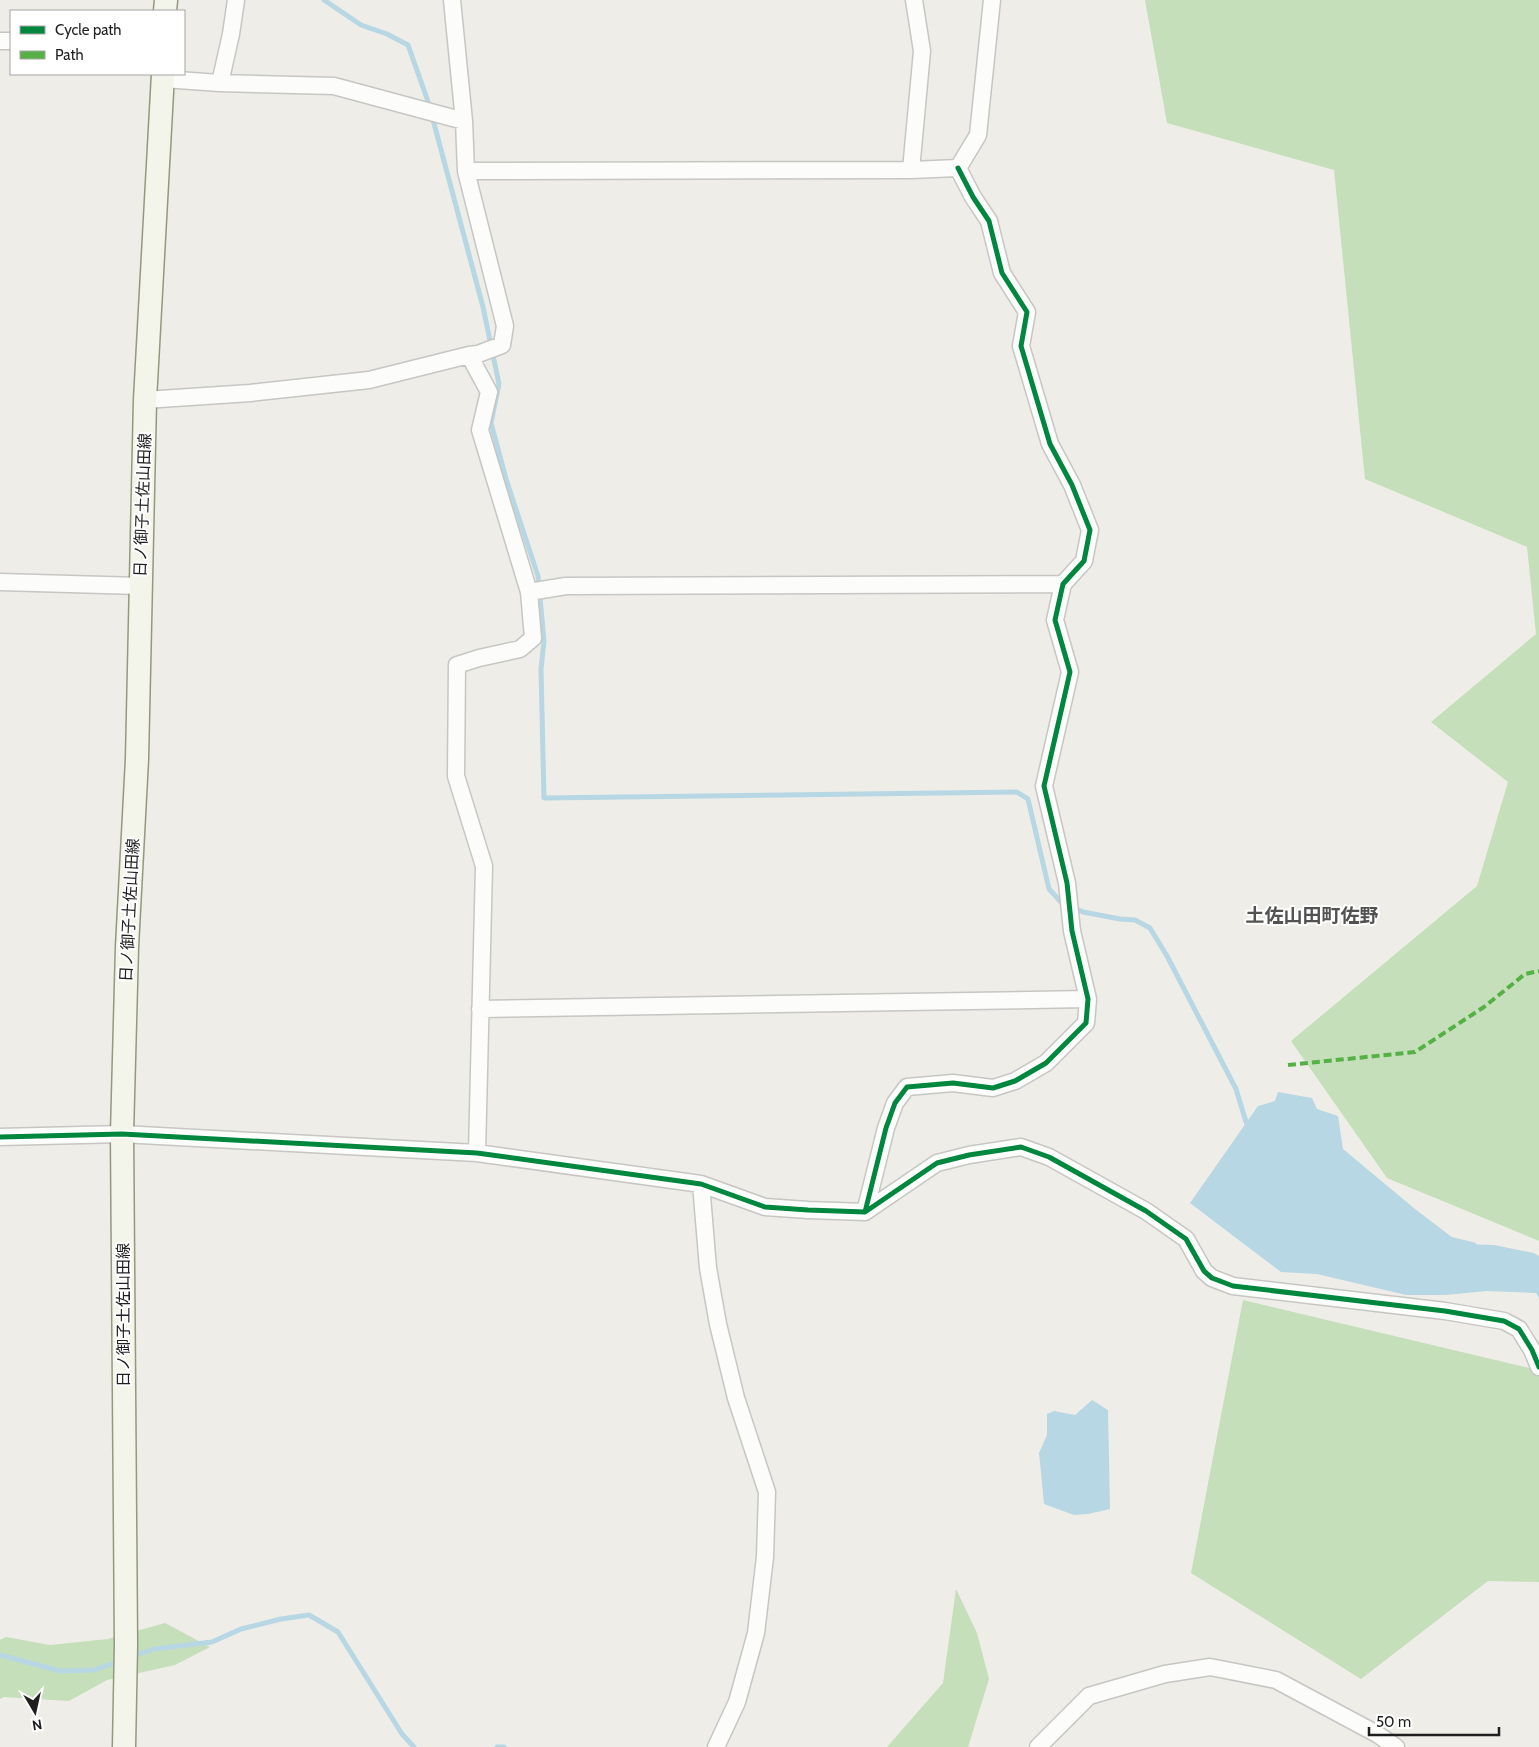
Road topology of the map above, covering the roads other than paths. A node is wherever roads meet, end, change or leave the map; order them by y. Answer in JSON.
{"nodes":[{"id":1,"x":236,"y":0,"type":"edge"},
{"id":2,"x":452,"y":0,"type":"edge"},
{"id":3,"x":914,"y":0,"type":"edge"},
{"id":4,"x":992,"y":0,"type":"edge"},
{"id":5,"x":163,"y":76,"type":"edge"},
{"id":6,"x":220,"y":83,"type":"junction"},
{"id":7,"x":464,"y":121,"type":"junction"},
{"id":8,"x":958,"y":168,"type":"junction"},
{"id":9,"x":911,"y":170,"type":"junction"},
{"id":10,"x":466,"y":171,"type":"junction"},
{"id":11,"x":474,"y":354,"type":"junction"},
{"id":12,"x":145,"y":400,"type":"junction"},
{"id":13,"x":0,"y":582,"type":"edge"},
{"id":14,"x":1063,"y":584,"type":"junction"},
{"id":15,"x":140,"y":586,"type":"junction"},
{"id":16,"x":529,"y":592,"type":"junction"},
{"id":17,"x":1088,"y":999,"type":"junction"},
{"id":18,"x":480,"y":1009,"type":"junction"},
{"id":19,"x":122,"y":1134,"type":"junction"},
{"id":20,"x":0,"y":1136,"type":"edge"},
{"id":21,"x":477,"y":1153,"type":"junction"},
{"id":22,"x":700,"y":1184,"type":"junction"},
{"id":23,"x":865,"y":1212,"type":"junction"},
{"id":24,"x":1539,"y":1366,"type":"edge"},
{"id":25,"x":124,"y":1747,"type":"edge"},
{"id":26,"x":716,"y":1747,"type":"edge"},
{"id":27,"x":1038,"y":1747,"type":"edge"},
{"id":28,"x":1396,"y":1747,"type":"edge"}],
"edges":[{"from":1,"to":6,"type":"street"},
{"from":2,"to":7,"type":"street"},
{"from":3,"to":9,"type":"street"},
{"from":4,"to":8,"type":"street"},
{"from":5,"to":6,"type":"street"},
{"from":5,"to":12,"type":"main road","name":"日ノ御子土佐山田線"},
{"from":6,"to":7,"type":"street"},
{"from":7,"to":10,"type":"street"},
{"from":8,"to":9,"type":"street"},
{"from":8,"to":14,"type":"street"},
{"from":9,"to":10,"type":"street"},
{"from":10,"to":11,"type":"street"},
{"from":11,"to":12,"type":"street"},
{"from":11,"to":16,"type":"street"},
{"from":12,"to":15,"type":"main road","name":"日ノ御子土佐山田線"},
{"from":13,"to":15,"type":"street"},
{"from":14,"to":16,"type":"street"},
{"from":14,"to":17,"type":"street"},
{"from":15,"to":19,"type":"main road","name":"日ノ御子土佐山田線"},
{"from":16,"to":18,"type":"street"},
{"from":17,"to":18,"type":"street"},
{"from":17,"to":23,"type":"street"},
{"from":18,"to":21,"type":"street"},
{"from":19,"to":20,"type":"street"},
{"from":19,"to":21,"type":"street"},
{"from":19,"to":25,"type":"main road","name":"日ノ御子土佐山田線"},
{"from":21,"to":22,"type":"street"},
{"from":22,"to":23,"type":"street"},
{"from":22,"to":26,"type":"street"},
{"from":23,"to":24,"type":"street"},
{"from":27,"to":28,"type":"street"}]}
